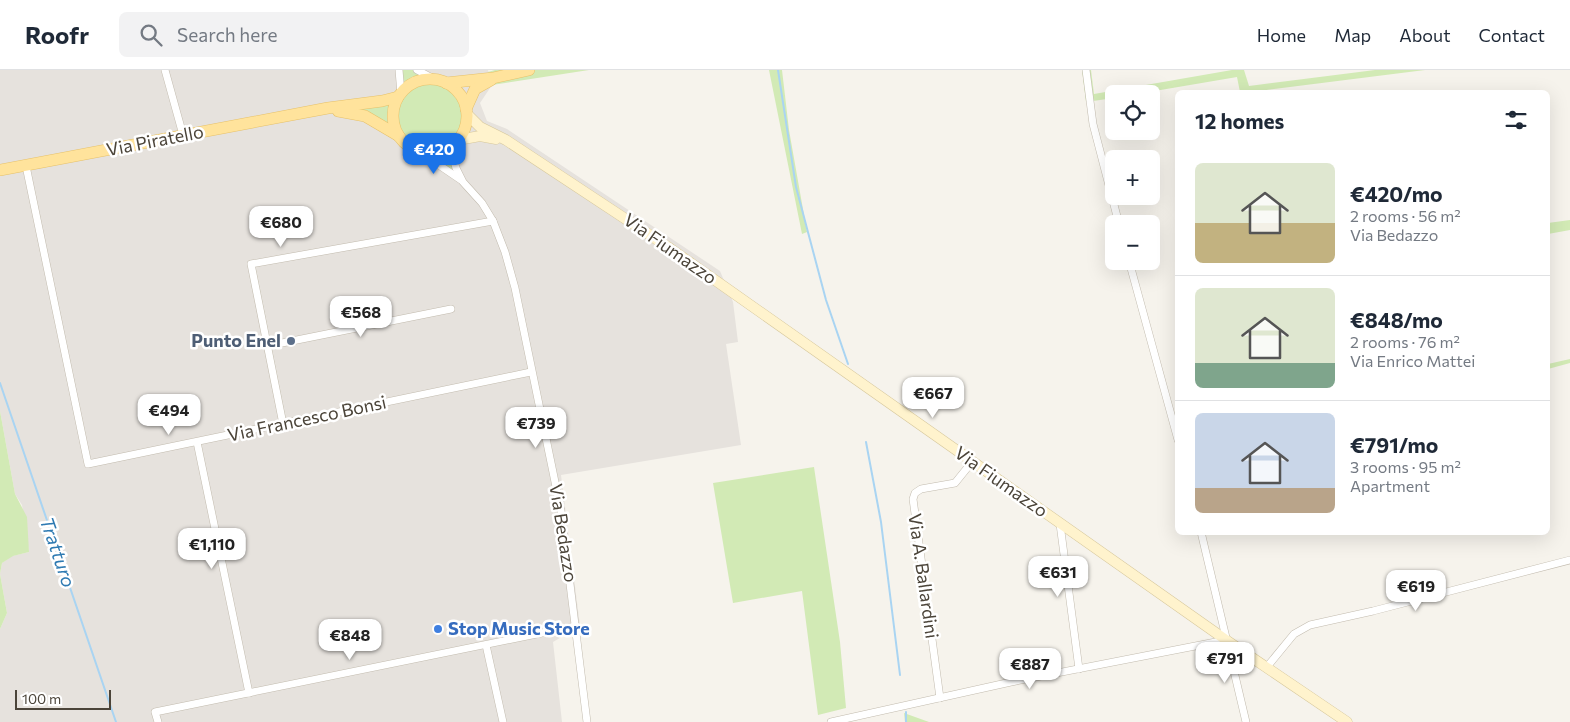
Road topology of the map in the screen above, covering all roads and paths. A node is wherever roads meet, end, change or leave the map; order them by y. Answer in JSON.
{"nodes":[{"id":1,"x":165,"y":70,"type":"edge"},
{"id":2,"x":399,"y":70,"type":"edge"},
{"id":3,"x":417,"y":70,"type":"edge"},
{"id":4,"x":529,"y":70,"type":"edge"},
{"id":5,"x":1086,"y":70,"type":"edge"},
{"id":6,"x":502,"y":76,"type":"junction"},
{"id":7,"x":440,"y":81,"type":"junction"},
{"id":8,"x":400,"y":95,"type":"junction"},
{"id":9,"x":309,"y":112,"type":"junction"},
{"id":10,"x":466,"y":112,"type":"junction"},
{"id":11,"x":184,"y":135,"type":"junction"},
{"id":12,"x":399,"y":136,"type":"junction"},
{"id":13,"x":506,"y":140,"type":"junction"},
{"id":14,"x":456,"y":141,"type":"junction"},
{"id":15,"x":417,"y":150,"type":"junction"},
{"id":16,"x":26,"y":166,"type":"junction"},
{"id":17,"x":0,"y":170,"type":"edge"},
{"id":18,"x":463,"y":182,"type":"junction"},
{"id":19,"x":1117,"y":215,"type":"edge"},
{"id":20,"x":493,"y":221,"type":"junction"},
{"id":21,"x":1131,"y":270,"type":"edge"},
{"id":22,"x":451,"y":309,"type":"dead end"},
{"id":23,"x":267,"y":346,"type":"junction"},
{"id":24,"x":531,"y":372,"type":"junction"},
{"id":25,"x":283,"y":424,"type":"junction"},
{"id":26,"x":1175,"y":429,"type":"edge"},
{"id":27,"x":196,"y":442,"type":"junction"},
{"id":28,"x":972,"y":462,"type":"junction"},
{"id":29,"x":1060,"y":524,"type":"junction"},
{"id":30,"x":1202,"y":535,"type":"edge"},
{"id":31,"x":1570,"y":560,"type":"edge"},
{"id":32,"x":576,"y":626,"type":"junction"},
{"id":33,"x":1226,"y":640,"type":"junction"},
{"id":34,"x":486,"y":645,"type":"junction"},
{"id":35,"x":1266,"y":668,"type":"junction"},
{"id":36,"x":1079,"y":669,"type":"junction"},
{"id":37,"x":249,"y":693,"type":"junction"},
{"id":38,"x":940,"y":698,"type":"junction"},
{"id":39,"x":158,"y":722,"type":"edge"},
{"id":40,"x":503,"y":722,"type":"edge"},
{"id":41,"x":587,"y":722,"type":"edge"},
{"id":42,"x":831,"y":722,"type":"edge"},
{"id":43,"x":1246,"y":722,"type":"edge"},
{"id":44,"x":1347,"y":722,"type":"edge"}],
"edges":[{"from":1,"to":11,"type":"street"},
{"from":2,"to":8,"type":"street"},
{"from":3,"to":7,"type":"street"},
{"from":4,"to":6,"type":"main road"},
{"from":5,"to":19,"type":"street"},
{"from":6,"to":7,"type":"main road"},
{"from":6,"to":10,"type":"main road"},
{"from":7,"to":8,"type":"main road"},
{"from":7,"to":10,"type":"main road"},
{"from":8,"to":9,"type":"main road","name":"Via Piratello"},
{"from":8,"to":12,"type":"main road"},
{"from":9,"to":11,"type":"main road","name":"Via Piratello"},
{"from":9,"to":12,"type":"main road","name":"Via Piratello"},
{"from":10,"to":13,"type":"street","name":"Via Fiumazzo"},
{"from":10,"to":14,"type":"main road"},
{"from":11,"to":16,"type":"main road","name":"Via Piratello"},
{"from":12,"to":15,"type":"main road"},
{"from":13,"to":14,"type":"street","name":"Via Fiumazzo"},
{"from":13,"to":28,"type":"street","name":"Via Fiumazzo"},
{"from":14,"to":15,"type":"main road"},
{"from":14,"to":18,"type":"street","name":"Via Bedazzo"},
{"from":15,"to":18,"type":"street","name":"Via Bedazzo"},
{"from":16,"to":17,"type":"main road","name":"Via Piratello"},
{"from":16,"to":27,"type":"street","name":"Via Francesco Bonsi"},
{"from":18,"to":20,"type":"street","name":"Via Bedazzo"},
{"from":20,"to":23,"type":"street"},
{"from":20,"to":24,"type":"street","name":"Via Bedazzo"},
{"from":21,"to":26,"type":"street"},
{"from":22,"to":23,"type":"street"},
{"from":23,"to":25,"type":"street"},
{"from":24,"to":25,"type":"street","name":"Via Francesco Bonsi"},
{"from":24,"to":32,"type":"street","name":"Via Bedazzo"},
{"from":25,"to":27,"type":"street","name":"Via Francesco Bonsi"},
{"from":27,"to":37,"type":"street"},
{"from":28,"to":29,"type":"street","name":"Via Fiumazzo"},
{"from":28,"to":38,"type":"street","name":"Via A. Ballardini"},
{"from":29,"to":33,"type":"street","name":"Via Fiumazzo"},
{"from":29,"to":36,"type":"street"},
{"from":30,"to":33,"type":"street"},
{"from":31,"to":35,"type":"street"},
{"from":32,"to":34,"type":"street"},
{"from":32,"to":41,"type":"street","name":"Via Bedazzo"},
{"from":33,"to":35,"type":"street","name":"Via Fiumazzo"},
{"from":33,"to":36,"type":"street"},
{"from":33,"to":43,"type":"street"},
{"from":34,"to":37,"type":"street"},
{"from":34,"to":40,"type":"street"},
{"from":35,"to":44,"type":"street","name":"Via Fiumazzo"},
{"from":36,"to":38,"type":"street"},
{"from":37,"to":39,"type":"street"},
{"from":38,"to":42,"type":"street"}]}
